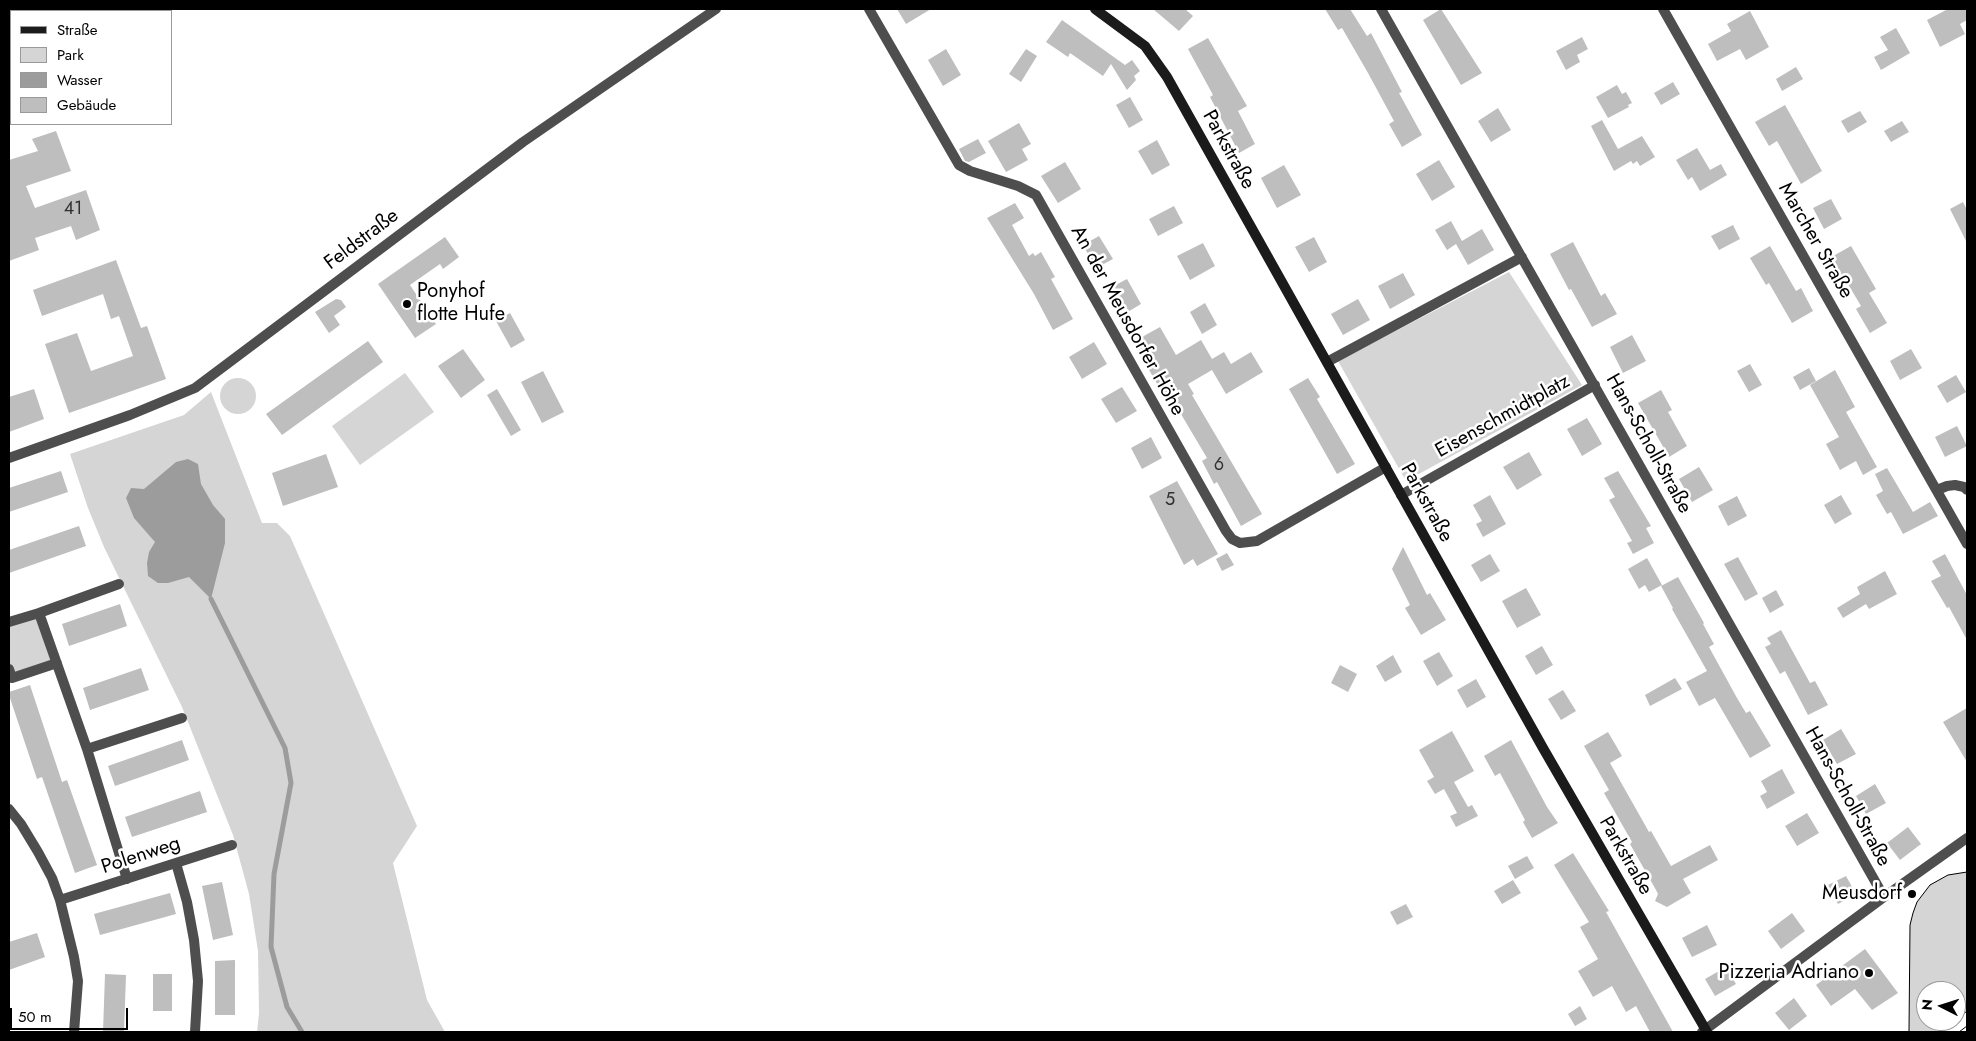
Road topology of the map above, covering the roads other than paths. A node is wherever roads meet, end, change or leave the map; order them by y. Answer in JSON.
{"nodes":[{"id":1,"x":716,"y":9,"type":"edge"},
{"id":2,"x":869,"y":9,"type":"edge"},
{"id":3,"x":1095,"y":9,"type":"edge"},
{"id":4,"x":1380,"y":9,"type":"edge"},
{"id":5,"x":1663,"y":9,"type":"edge"},
{"id":6,"x":1522,"y":257,"type":"junction"},
{"id":7,"x":1327,"y":362,"type":"junction"},
{"id":8,"x":1595,"y":385,"type":"junction"},
{"id":9,"x":9,"y":458,"type":"edge"},
{"id":10,"x":1386,"y":467,"type":"junction"},
{"id":11,"x":1937,"y":490,"type":"junction"},
{"id":12,"x":1967,"y":490,"type":"edge"},
{"id":13,"x":1401,"y":495,"type":"junction"},
{"id":14,"x":1967,"y":544,"type":"edge"},
{"id":15,"x":119,"y":584,"type":"dead end"},
{"id":16,"x":39,"y":613,"type":"junction"},
{"id":17,"x":9,"y":622,"type":"edge"},
{"id":18,"x":57,"y":664,"type":"junction"},
{"id":19,"x":9,"y":670,"type":"edge"},
{"id":20,"x":182,"y":718,"type":"dead end"},
{"id":21,"x":86,"y":749,"type":"junction"},
{"id":22,"x":9,"y":809,"type":"edge"},
{"id":23,"x":1967,"y":838,"type":"edge"},
{"id":24,"x":232,"y":845,"type":"dead end"},
{"id":25,"x":176,"y":863,"type":"junction"},
{"id":26,"x":127,"y":879,"type":"junction"},
{"id":27,"x":1884,"y":897,"type":"junction"},
{"id":28,"x":60,"y":900,"type":"junction"},
{"id":29,"x":74,"y":1032,"type":"edge"},
{"id":30,"x":195,"y":1032,"type":"edge"},
{"id":31,"x":1705,"y":1032,"type":"edge"}],
"edges":[{"from":1,"to":9,"type":"street","name":"Feldstraße"},
{"from":2,"to":10,"type":"street","name":"An der Meusdorfer Höhe"},
{"from":3,"to":7,"type":"street","name":"Parkstraße"},
{"from":4,"to":6,"type":"street","name":"Hans-Scholl-Straße"},
{"from":5,"to":11,"type":"street","name":"Marcher Straße"},
{"from":6,"to":7,"type":"street"},
{"from":6,"to":8,"type":"street","name":"Hans-Scholl-Straße"},
{"from":7,"to":10,"type":"street","name":"Parkstraße"},
{"from":8,"to":13,"type":"street","name":"Eisenschmidtplatz"},
{"from":8,"to":27,"type":"street","name":"Hans-Scholl-Straße"},
{"from":10,"to":13,"type":"street","name":"Parkstraße"},
{"from":11,"to":12,"type":"street"},
{"from":11,"to":14,"type":"street","name":"Marcher Straße"},
{"from":13,"to":31,"type":"street","name":"Parkstraße"},
{"from":15,"to":16,"type":"street"},
{"from":16,"to":17,"type":"street"},
{"from":16,"to":18,"type":"street"},
{"from":18,"to":19,"type":"street"},
{"from":18,"to":21,"type":"street"},
{"from":20,"to":21,"type":"street"},
{"from":21,"to":26,"type":"street"},
{"from":22,"to":28,"type":"street"},
{"from":23,"to":27,"type":"street"},
{"from":24,"to":25,"type":"street","name":"Polenweg"},
{"from":25,"to":26,"type":"street","name":"Polenweg"},
{"from":25,"to":30,"type":"street"},
{"from":26,"to":28,"type":"street","name":"Polenweg"},
{"from":27,"to":31,"type":"street"},
{"from":28,"to":29,"type":"street"}]}
